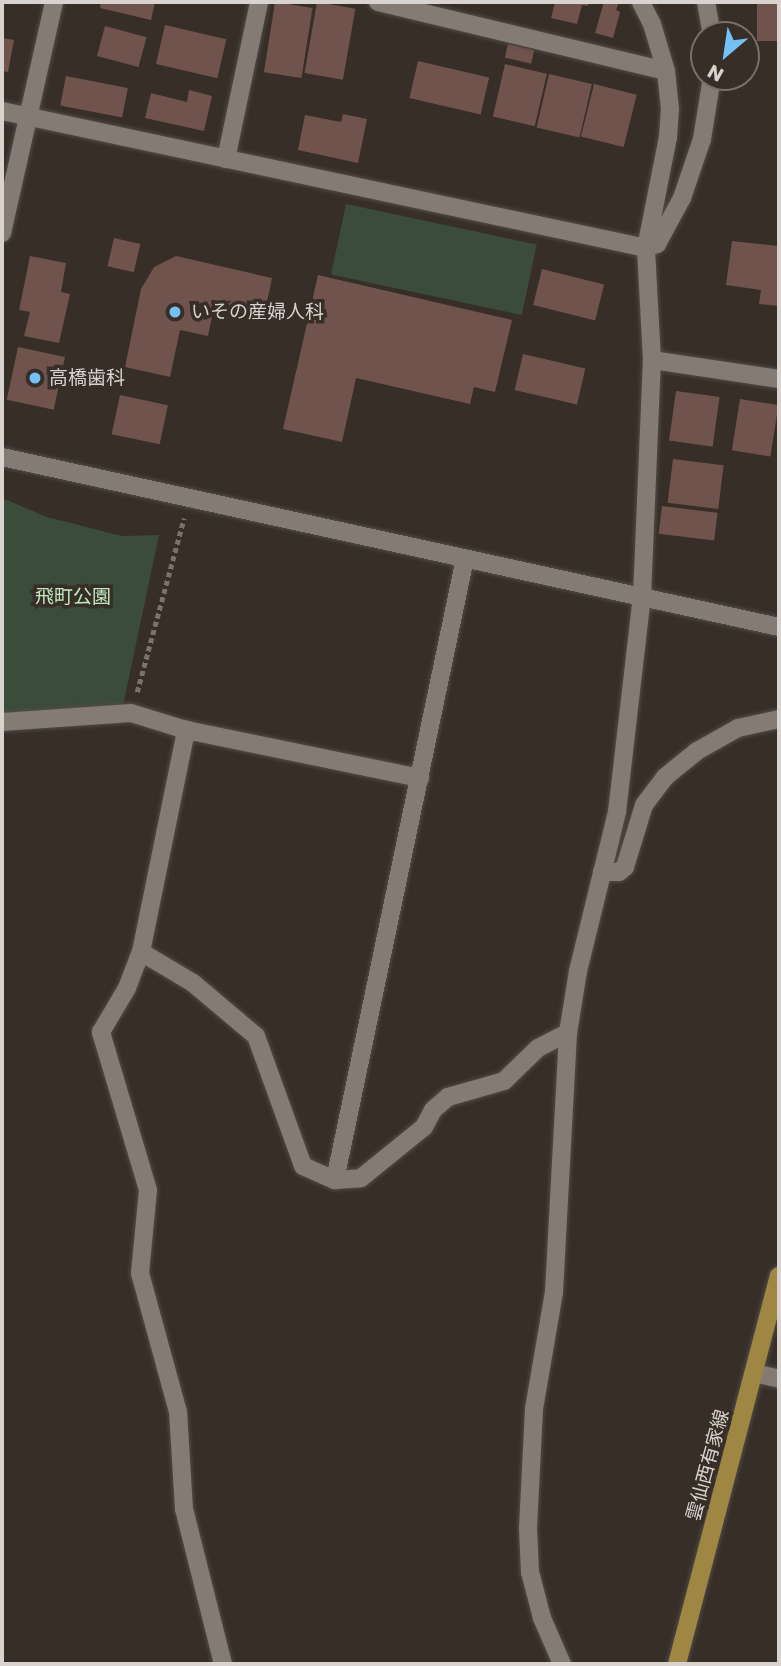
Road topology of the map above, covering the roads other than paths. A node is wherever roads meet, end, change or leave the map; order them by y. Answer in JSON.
{"nodes":[{"id":1,"x":54,"y":2,"type":"edge"},
{"id":2,"x":259,"y":2,"type":"edge"},
{"id":3,"x":378,"y":2,"type":"edge"},
{"id":4,"x":641,"y":2,"type":"edge"},
{"id":5,"x":706,"y":2,"type":"edge"},
{"id":6,"x":709,"y":21,"type":"edge"},
{"id":7,"x":666,"y":71,"type":"junction"},
{"id":8,"x":710,"y":91,"type":"edge"},
{"id":9,"x":2,"y":111,"type":"edge"},
{"id":10,"x":29,"y":117,"type":"junction"},
{"id":11,"x":226,"y":159,"type":"junction"},
{"id":12,"x":2,"y":233,"type":"edge"},
{"id":13,"x":646,"y":248,"type":"junction"},
{"id":14,"x":652,"y":360,"type":"junction"},
{"id":15,"x":779,"y":379,"type":"edge"},
{"id":16,"x":2,"y":457,"type":"edge"},
{"id":17,"x":465,"y":558,"type":"junction"},
{"id":18,"x":642,"y":597,"type":"junction"},
{"id":19,"x":779,"y":627,"type":"edge"},
{"id":20,"x":779,"y":719,"type":"edge"},
{"id":21,"x":2,"y":722,"type":"edge"},
{"id":22,"x":186,"y":730,"type":"junction"},
{"id":23,"x":420,"y":778,"type":"junction"},
{"id":24,"x":602,"y":872,"type":"junction"},
{"id":25,"x":141,"y":952,"type":"junction"},
{"id":26,"x":568,"y":1032,"type":"junction"},
{"id":27,"x":335,"y":1180,"type":"junction"},
{"id":28,"x":779,"y":1276,"type":"edge"},
{"id":29,"x":754,"y":1373,"type":"junction"},
{"id":30,"x":779,"y":1379,"type":"edge"},
{"id":31,"x":223,"y":1664,"type":"edge"},
{"id":32,"x":562,"y":1664,"type":"edge"},
{"id":33,"x":677,"y":1664,"type":"edge"}],
"edges":[{"from":1,"to":10,"type":"street"},
{"from":2,"to":11,"type":"street"},
{"from":3,"to":7,"type":"street"},
{"from":4,"to":7,"type":"street"},
{"from":5,"to":6,"type":"street"},
{"from":7,"to":13,"type":"street"},
{"from":8,"to":13,"type":"street"},
{"from":9,"to":10,"type":"street"},
{"from":10,"to":11,"type":"street"},
{"from":10,"to":12,"type":"street"},
{"from":11,"to":13,"type":"street"},
{"from":13,"to":14,"type":"street"},
{"from":14,"to":15,"type":"street"},
{"from":14,"to":18,"type":"street"},
{"from":16,"to":17,"type":"street"},
{"from":17,"to":18,"type":"street"},
{"from":17,"to":23,"type":"street"},
{"from":18,"to":19,"type":"street"},
{"from":18,"to":24,"type":"street"},
{"from":20,"to":24,"type":"street"},
{"from":21,"to":22,"type":"street"},
{"from":22,"to":23,"type":"street"},
{"from":22,"to":25,"type":"street"},
{"from":23,"to":27,"type":"street"},
{"from":24,"to":26,"type":"street"},
{"from":25,"to":27,"type":"street"},
{"from":25,"to":31,"type":"street"},
{"from":26,"to":27,"type":"street"},
{"from":26,"to":32,"type":"street"},
{"from":28,"to":29,"type":"main road","name":"雲仙西有家線"},
{"from":29,"to":30,"type":"street"},
{"from":29,"to":33,"type":"main road","name":"雲仙西有家線"}]}
